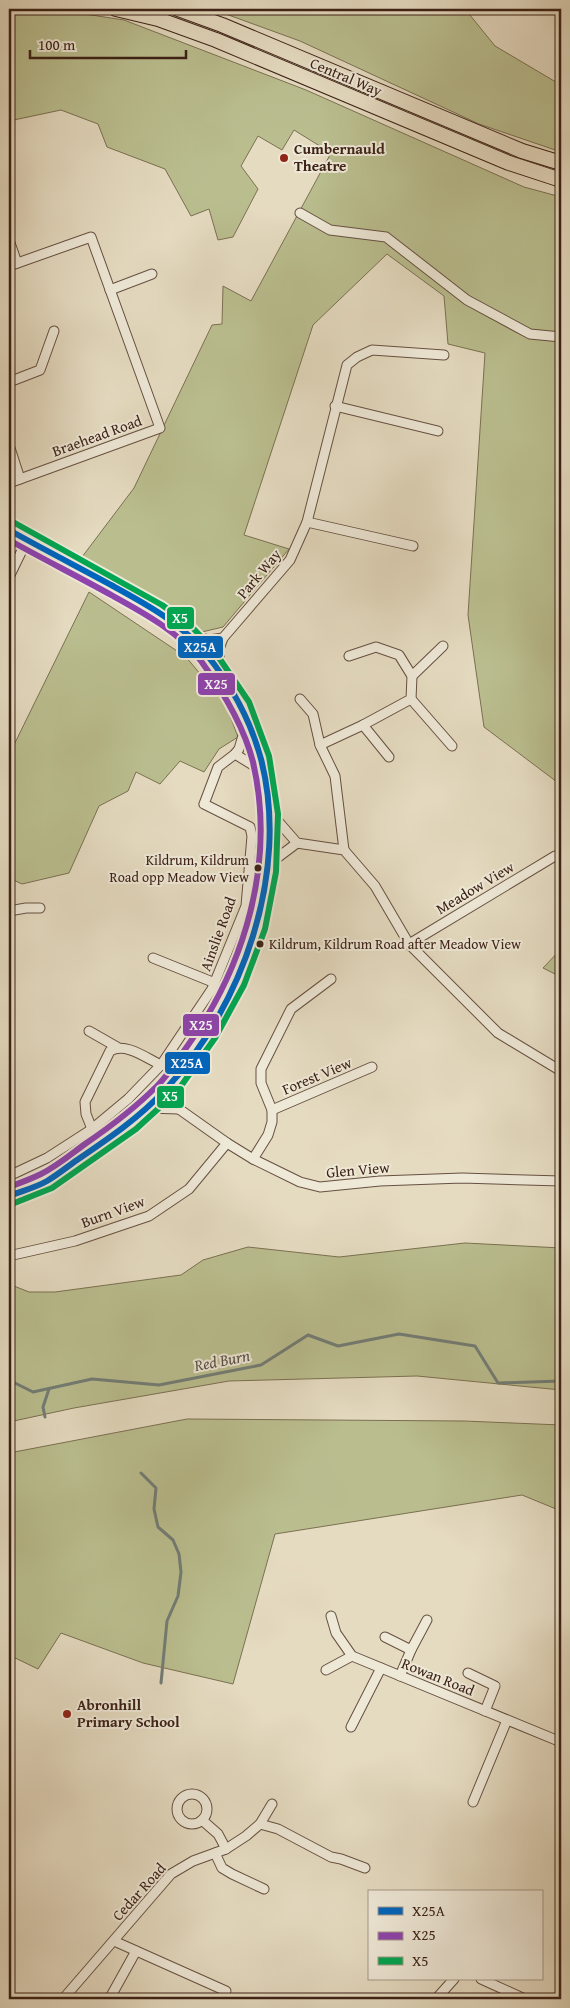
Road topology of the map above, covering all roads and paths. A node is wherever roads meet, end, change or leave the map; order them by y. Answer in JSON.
{"nodes":[{"id":1,"x":116,"y":9,"type":"edge"},
{"id":2,"x":178,"y":9,"type":"edge"},
{"id":3,"x":561,"y":163,"type":"edge"},
{"id":4,"x":561,"y":180,"type":"edge"},
{"id":5,"x":300,"y":213,"type":"dead end"},
{"id":6,"x":9,"y":240,"type":"edge"},
{"id":7,"x":13,"y":264,"type":"edge"},
{"id":8,"x":152,"y":274,"type":"dead end"},
{"id":9,"x":110,"y":290,"type":"junction"},
{"id":10,"x":54,"y":331,"type":"dead end"},
{"id":11,"x":561,"y":337,"type":"edge"},
{"id":12,"x":444,"y":355,"type":"dead end"},
{"id":13,"x":9,"y":382,"type":"edge"},
{"id":14,"x":335,"y":406,"type":"junction"},
{"id":15,"x":438,"y":431,"type":"dead end"},
{"id":16,"x":9,"y":445,"type":"edge"},
{"id":17,"x":20,"y":479,"type":"junction"},
{"id":18,"x":9,"y":483,"type":"edge"},
{"id":19,"x":308,"y":522,"type":"junction"},
{"id":20,"x":9,"y":530,"type":"edge"},
{"id":21,"x":26,"y":540,"type":"junction"},
{"id":22,"x":412,"y":546,"type":"dead end"},
{"id":23,"x":9,"y":577,"type":"edge"},
{"id":24,"x":190,"y":636,"type":"junction"},
{"id":25,"x":223,"y":638,"type":"junction"},
{"id":26,"x":443,"y":646,"type":"dead end"},
{"id":27,"x":350,"y":656,"type":"dead end"},
{"id":28,"x":220,"y":670,"type":"junction"},
{"id":29,"x":412,"y":676,"type":"junction"},
{"id":30,"x":411,"y":698,"type":"junction"},
{"id":31,"x":300,"y":699,"type":"dead end"},
{"id":32,"x":248,"y":719,"type":"junction"},
{"id":33,"x":363,"y":725,"type":"junction"},
{"id":34,"x":320,"y":745,"type":"junction"},
{"id":35,"x":452,"y":746,"type":"dead end"},
{"id":36,"x":236,"y":754,"type":"junction"},
{"id":37,"x":389,"y":757,"type":"dead end"},
{"id":38,"x":264,"y":772,"type":"junction"},
{"id":39,"x":270,"y":812,"type":"junction"},
{"id":40,"x":297,"y":843,"type":"junction"},
{"id":41,"x":344,"y":850,"type":"junction"},
{"id":42,"x":555,"y":856,"type":"dead end"},
{"id":43,"x":269,"y":864,"type":"junction"},
{"id":44,"x":40,"y":908,"type":"dead end"},
{"id":45,"x":9,"y":911,"type":"edge"},
{"id":46,"x":409,"y":944,"type":"junction"},
{"id":47,"x":153,"y":958,"type":"dead end"},
{"id":48,"x":331,"y":979,"type":"dead end"},
{"id":49,"x":215,"y":983,"type":"junction"},
{"id":50,"x":88,"y":1031,"type":"dead end"},
{"id":51,"x":117,"y":1047,"type":"junction"},
{"id":52,"x":161,"y":1065,"type":"junction"},
{"id":53,"x":372,"y":1067,"type":"dead end"},
{"id":54,"x":561,"y":1071,"type":"edge"},
{"id":55,"x":174,"y":1080,"type":"junction"},
{"id":56,"x":146,"y":1108,"type":"junction"},
{"id":57,"x":179,"y":1109,"type":"junction"},
{"id":58,"x":272,"y":1110,"type":"junction"},
{"id":59,"x":92,"y":1129,"type":"junction"},
{"id":60,"x":227,"y":1144,"type":"junction"},
{"id":61,"x":253,"y":1159,"type":"junction"},
{"id":62,"x":9,"y":1176,"type":"edge"},
{"id":63,"x":561,"y":1181,"type":"edge"},
{"id":64,"x":9,"y":1196,"type":"edge"},
{"id":65,"x":13,"y":1255,"type":"dead end"},
{"id":66,"x":331,"y":1616,"type":"dead end"},
{"id":67,"x":427,"y":1620,"type":"dead end"},
{"id":68,"x":385,"y":1637,"type":"dead end"},
{"id":69,"x":411,"y":1650,"type":"junction"},
{"id":70,"x":352,"y":1656,"type":"junction"},
{"id":71,"x":381,"y":1668,"type":"junction"},
{"id":72,"x":326,"y":1670,"type":"dead end"},
{"id":73,"x":468,"y":1673,"type":"dead end"},
{"id":74,"x":400,"y":1676,"type":"junction"},
{"id":75,"x":485,"y":1711,"type":"junction"},
{"id":76,"x":507,"y":1720,"type":"junction"},
{"id":77,"x":351,"y":1727,"type":"dead end"},
{"id":78,"x":561,"y":1742,"type":"edge"},
{"id":79,"x":473,"y":1802,"type":"dead end"},
{"id":80,"x":272,"y":1804,"type":"dead end"},
{"id":81,"x":202,"y":1820,"type":"dead end"},
{"id":82,"x":260,"y":1824,"type":"junction"},
{"id":83,"x":226,"y":1850,"type":"junction"},
{"id":84,"x":215,"y":1853,"type":"junction"},
{"id":85,"x":365,"y":1868,"type":"dead end"},
{"id":86,"x":264,"y":1889,"type":"dead end"},
{"id":87,"x":114,"y":1942,"type":"junction"},
{"id":88,"x":136,"y":1951,"type":"junction"},
{"id":89,"x":453,"y":1980,"type":"edge"},
{"id":90,"x":494,"y":1982,"type":"edge"},
{"id":91,"x":226,"y":1991,"type":"dead end"},
{"id":92,"x":111,"y":1996,"type":"dead end"},
{"id":93,"x":63,"y":1999,"type":"edge"},
{"id":94,"x":436,"y":1999,"type":"edge"},
{"id":95,"x":525,"y":1999,"type":"edge"}],
"edges":[{"from":1,"to":4,"type":"main road","name":"Central Way"},
{"from":2,"to":3,"type":"main road","name":"Central Way"},
{"from":5,"to":11,"type":"street"},
{"from":6,"to":7,"type":"street","name":"Braehead Road"},
{"from":7,"to":9,"type":"street","name":"Braehead Road"},
{"from":8,"to":9,"type":"street"},
{"from":9,"to":17,"type":"street","name":"Braehead Road"},
{"from":10,"to":13,"type":"street"},
{"from":12,"to":14,"type":"street","name":"Park Way"},
{"from":14,"to":15,"type":"street"},
{"from":14,"to":19,"type":"street","name":"Park Way"},
{"from":16,"to":17,"type":"street"},
{"from":17,"to":18,"type":"street","name":"Braehead Road"},
{"from":19,"to":22,"type":"street"},
{"from":19,"to":25,"type":"street","name":"Park Way"},
{"from":20,"to":21,"type":"street"},
{"from":21,"to":23,"type":"street"},
{"from":21,"to":24,"type":"street"},
{"from":24,"to":25,"type":"street"},
{"from":24,"to":28,"type":"street"},
{"from":25,"to":28,"type":"street"},
{"from":26,"to":29,"type":"street"},
{"from":27,"to":29,"type":"street"},
{"from":28,"to":32,"type":"street"},
{"from":29,"to":30,"type":"street"},
{"from":30,"to":33,"type":"street"},
{"from":30,"to":35,"type":"street"},
{"from":31,"to":34,"type":"street"},
{"from":32,"to":36,"type":"street"},
{"from":32,"to":38,"type":"street"},
{"from":33,"to":34,"type":"street"},
{"from":33,"to":37,"type":"street"},
{"from":34,"to":41,"type":"street"},
{"from":36,"to":38,"type":"street"},
{"from":36,"to":49,"type":"street","name":"Ainslie Road"},
{"from":38,"to":39,"type":"street"},
{"from":39,"to":40,"type":"street"},
{"from":39,"to":43,"type":"street"},
{"from":40,"to":41,"type":"street"},
{"from":40,"to":43,"type":"street"},
{"from":41,"to":46,"type":"street"},
{"from":42,"to":46,"type":"street","name":"Meadow View"},
{"from":43,"to":55,"type":"street"},
{"from":44,"to":45,"type":"street"},
{"from":46,"to":54,"type":"street"},
{"from":47,"to":49,"type":"street","name":"Ainslie Road"},
{"from":48,"to":58,"type":"street","name":"Forest View"},
{"from":49,"to":52,"type":"street","name":"Ainslie Road"},
{"from":50,"to":51,"type":"street"},
{"from":51,"to":52,"type":"street"},
{"from":51,"to":59,"type":"street"},
{"from":52,"to":59,"type":"street","name":"Ainslie Road"},
{"from":53,"to":58,"type":"street","name":"Forest View"},
{"from":55,"to":56,"type":"street"},
{"from":55,"to":57,"type":"street"},
{"from":56,"to":57,"type":"street"},
{"from":56,"to":64,"type":"street"},
{"from":57,"to":60,"type":"street","name":"Glen View"},
{"from":58,"to":61,"type":"street","name":"Forest View"},
{"from":59,"to":62,"type":"street","name":"Ainslie Road"},
{"from":60,"to":61,"type":"street","name":"Glen View"},
{"from":60,"to":65,"type":"street","name":"Burn View"},
{"from":61,"to":63,"type":"street","name":"Glen View"},
{"from":66,"to":70,"type":"street"},
{"from":67,"to":69,"type":"street"},
{"from":68,"to":69,"type":"street"},
{"from":69,"to":74,"type":"street"},
{"from":70,"to":71,"type":"street","name":"Rowan Road"},
{"from":70,"to":72,"type":"street"},
{"from":71,"to":74,"type":"street","name":"Rowan Road"},
{"from":71,"to":77,"type":"street","name":"Rowan Road"},
{"from":73,"to":75,"type":"street","name":"Rowan Road"},
{"from":74,"to":75,"type":"street","name":"Rowan Road"},
{"from":75,"to":76,"type":"street","name":"Rowan Road"},
{"from":76,"to":78,"type":"street","name":"Rowan Road"},
{"from":76,"to":79,"type":"street"},
{"from":80,"to":82,"type":"street","name":"Cedar Road"},
{"from":81,"to":83,"type":"street"},
{"from":82,"to":83,"type":"street","name":"Cedar Road"},
{"from":82,"to":85,"type":"street"},
{"from":83,"to":84,"type":"street","name":"Cedar Road"},
{"from":84,"to":86,"type":"street"},
{"from":84,"to":87,"type":"street","name":"Cedar Road"},
{"from":87,"to":88,"type":"street","name":"Cedar Road"},
{"from":87,"to":93,"type":"street","name":"Cedar Road"},
{"from":88,"to":91,"type":"street","name":"Cedar Road"},
{"from":88,"to":92,"type":"street"},
{"from":89,"to":94,"type":"street"},
{"from":90,"to":95,"type":"street"}]}
